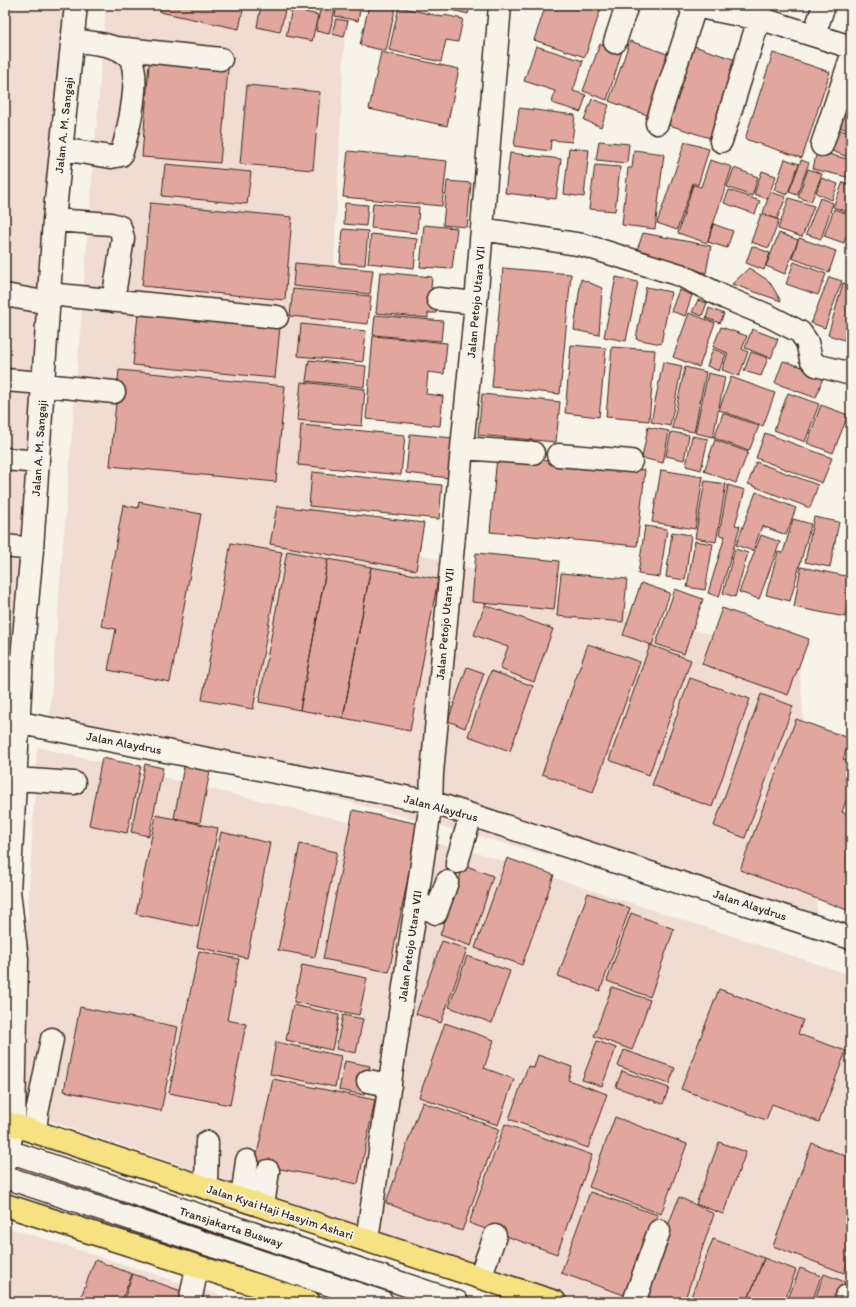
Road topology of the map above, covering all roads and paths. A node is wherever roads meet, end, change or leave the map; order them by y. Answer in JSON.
{"nodes":[{"id":1,"x":76,"y":5,"type":"edge"},
{"id":2,"x":500,"y":5,"type":"edge"},
{"id":3,"x":627,"y":5,"type":"edge"},
{"id":4,"x":824,"y":5,"type":"edge"},
{"id":5,"x":692,"y":6,"type":"edge"},
{"id":6,"x":760,"y":13,"type":"edge"},
{"id":7,"x":814,"y":35,"type":"junction"},
{"id":8,"x":72,"y":40,"type":"junction"},
{"id":9,"x":615,"y":42,"type":"dead end"},
{"id":10,"x":851,"y":47,"type":"edge"},
{"id":11,"x":116,"y":48,"type":"junction"},
{"id":12,"x":851,"y":58,"type":"edge"},
{"id":13,"x":221,"y":59,"type":"dead end"},
{"id":14,"x":657,"y":123,"type":"dead end"},
{"id":15,"x":721,"y":141,"type":"dead end"},
{"id":16,"x":822,"y":144,"type":"dead end"},
{"id":17,"x":62,"y":148,"type":"junction"},
{"id":18,"x":54,"y":220,"type":"junction"},
{"id":19,"x":482,"y":229,"type":"junction"},
{"id":20,"x":5,"y":295,"type":"edge"},
{"id":21,"x":49,"y":299,"type":"junction"},
{"id":22,"x":438,"y":299,"type":"dead end"},
{"id":23,"x":113,"y":301,"type":"junction"},
{"id":24,"x":476,"y":303,"type":"junction"},
{"id":25,"x":277,"y":317,"type":"dead end"},
{"id":26,"x":851,"y":374,"type":"edge"},
{"id":27,"x":5,"y":380,"type":"edge"},
{"id":28,"x":44,"y":384,"type":"junction"},
{"id":29,"x":114,"y":392,"type":"dead end"},
{"id":30,"x":462,"y":448,"type":"junction"},
{"id":31,"x":533,"y":453,"type":"dead end"},
{"id":32,"x":558,"y":455,"type":"dead end"},
{"id":33,"x":5,"y":459,"type":"edge"},
{"id":34,"x":631,"y":461,"type":"dead end"},
{"id":35,"x":38,"y":462,"type":"junction"},
{"id":36,"x":5,"y":546,"type":"edge"},
{"id":37,"x":32,"y":549,"type":"junction"},
{"id":38,"x":14,"y":650,"type":"edge"},
{"id":39,"x":20,"y":724,"type":"junction"},
{"id":40,"x":16,"y":779,"type":"junction"},
{"id":41,"x":74,"y":783,"type":"dead end"},
{"id":42,"x":431,"y":802,"type":"junction"},
{"id":43,"x":471,"y":815,"type":"junction"},
{"id":44,"x":457,"y":862,"type":"dead end"},
{"id":45,"x":447,"y":882,"type":"dead end"},
{"id":46,"x":7,"y":897,"type":"edge"},
{"id":47,"x":417,"y":902,"type":"junction"},
{"id":48,"x":851,"y":938,"type":"edge"},
{"id":49,"x":52,"y":1039,"type":"dead end"},
{"id":50,"x":368,"y":1081,"type":"dead end"},
{"id":51,"x":390,"y":1085,"type":"junction"},
{"id":52,"x":9,"y":1123,"type":"edge"},
{"id":53,"x":35,"y":1132,"type":"junction"},
{"id":54,"x":207,"y":1142,"type":"dead end"},
{"id":55,"x":6,"y":1155,"type":"edge"},
{"id":56,"x":247,"y":1161,"type":"dead end"},
{"id":57,"x":268,"y":1171,"type":"dead end"},
{"id":58,"x":5,"y":1177,"type":"edge"},
{"id":59,"x":206,"y":1187,"type":"junction"},
{"id":60,"x":252,"y":1203,"type":"junction"},
{"id":61,"x":5,"y":1205,"type":"edge"},
{"id":62,"x":659,"y":1231,"type":"dead end"},
{"id":63,"x":495,"y":1236,"type":"dead end"},
{"id":64,"x":367,"y":1240,"type":"junction"},
{"id":65,"x":198,"y":1267,"type":"junction"},
{"id":66,"x":480,"y":1277,"type":"junction"},
{"id":67,"x":298,"y":1300,"type":"edge"},
{"id":68,"x":190,"y":1302,"type":"edge"},
{"id":69,"x":382,"y":1302,"type":"edge"},
{"id":70,"x":457,"y":1302,"type":"edge"},
{"id":71,"x":554,"y":1302,"type":"edge"},
{"id":72,"x":634,"y":1302,"type":"edge"}],
"edges":[{"from":1,"to":8,"type":"street","name":"Jalan A. M. Sangaji"},
{"from":2,"to":19,"type":"street","name":"Jalan Petojo Utara VII"},
{"from":3,"to":9,"type":"street"},
{"from":4,"to":7,"type":"street"},
{"from":5,"to":6,"type":"street"},
{"from":5,"to":14,"type":"street"},
{"from":6,"to":7,"type":"street"},
{"from":6,"to":15,"type":"street"},
{"from":7,"to":10,"type":"street"},
{"from":8,"to":11,"type":"street"},
{"from":8,"to":17,"type":"street","name":"Jalan A. M. Sangaji"},
{"from":11,"to":13,"type":"street"},
{"from":11,"to":17,"type":"street"},
{"from":12,"to":16,"type":"street"},
{"from":17,"to":18,"type":"street","name":"Jalan A. M. Sangaji"},
{"from":18,"to":21,"type":"street","name":"Jalan A. M. Sangaji"},
{"from":18,"to":23,"type":"street"},
{"from":19,"to":24,"type":"street","name":"Jalan Petojo Utara VII"},
{"from":19,"to":26,"type":"street"},
{"from":20,"to":21,"type":"street"},
{"from":21,"to":23,"type":"street"},
{"from":21,"to":28,"type":"street","name":"Jalan A. M. Sangaji"},
{"from":22,"to":24,"type":"street"},
{"from":23,"to":25,"type":"street"},
{"from":24,"to":30,"type":"street","name":"Jalan Petojo Utara VII"},
{"from":27,"to":28,"type":"street"},
{"from":28,"to":29,"type":"street"},
{"from":28,"to":35,"type":"street","name":"Jalan A. M. Sangaji"},
{"from":30,"to":31,"type":"street"},
{"from":30,"to":42,"type":"street","name":"Jalan Petojo Utara VII"},
{"from":32,"to":34,"type":"street"},
{"from":33,"to":35,"type":"street"},
{"from":35,"to":37,"type":"street","name":"Jalan A. M. Sangaji"},
{"from":36,"to":37,"type":"street"},
{"from":37,"to":38,"type":"street","name":"Jalan A. M. Sangaji"},
{"from":38,"to":39,"type":"street","name":"Jalan A. M. Sangaji"},
{"from":39,"to":40,"type":"street","name":"Jalan A. M. Sangaji"},
{"from":39,"to":42,"type":"street","name":"Jalan Alaydrus"},
{"from":40,"to":41,"type":"street"},
{"from":40,"to":46,"type":"street","name":"Jalan A. M. Sangaji"},
{"from":42,"to":43,"type":"street","name":"Jalan Alaydrus"},
{"from":42,"to":47,"type":"street","name":"Jalan Petojo Utara VII"},
{"from":43,"to":44,"type":"street"},
{"from":43,"to":48,"type":"street","name":"Jalan Alaydrus"},
{"from":45,"to":47,"type":"street"},
{"from":46,"to":52,"type":"street","name":"Jalan A. M. Sangaji"},
{"from":47,"to":51,"type":"street","name":"Jalan Petojo Utara VII"},
{"from":49,"to":53,"type":"street"},
{"from":50,"to":51,"type":"street"},
{"from":51,"to":64,"type":"street","name":"Jalan Petojo Utara VII"},
{"from":52,"to":53,"type":"main road","name":"Jalan Kyai Haji Hasyim Ashari"},
{"from":52,"to":55,"type":"street","name":"Jalan A. M. Sangaji"},
{"from":53,"to":59,"type":"main road","name":"Jalan Kyai Haji Hasyim Ashari"},
{"from":54,"to":59,"type":"street"},
{"from":55,"to":70,"type":"street","name":"Transjakarta Busway"},
{"from":56,"to":60,"type":"street"},
{"from":57,"to":60,"type":"street"},
{"from":58,"to":69,"type":"street","name":"Transjakarta Busway"},
{"from":59,"to":60,"type":"main road","name":"Jalan Kyai Haji Hasyim Ashari"},
{"from":60,"to":64,"type":"main road","name":"Jalan Kyai Haji Hasyim Ashari"},
{"from":61,"to":65,"type":"main road"},
{"from":62,"to":72,"type":"street"},
{"from":63,"to":66,"type":"street"},
{"from":64,"to":66,"type":"main road","name":"Jalan Kyai Haji Hasyim Ashari"},
{"from":65,"to":67,"type":"main road"},
{"from":65,"to":68,"type":"street"},
{"from":66,"to":71,"type":"main road","name":"Jalan Kyai Haji Hasyim Ashari"}]}
